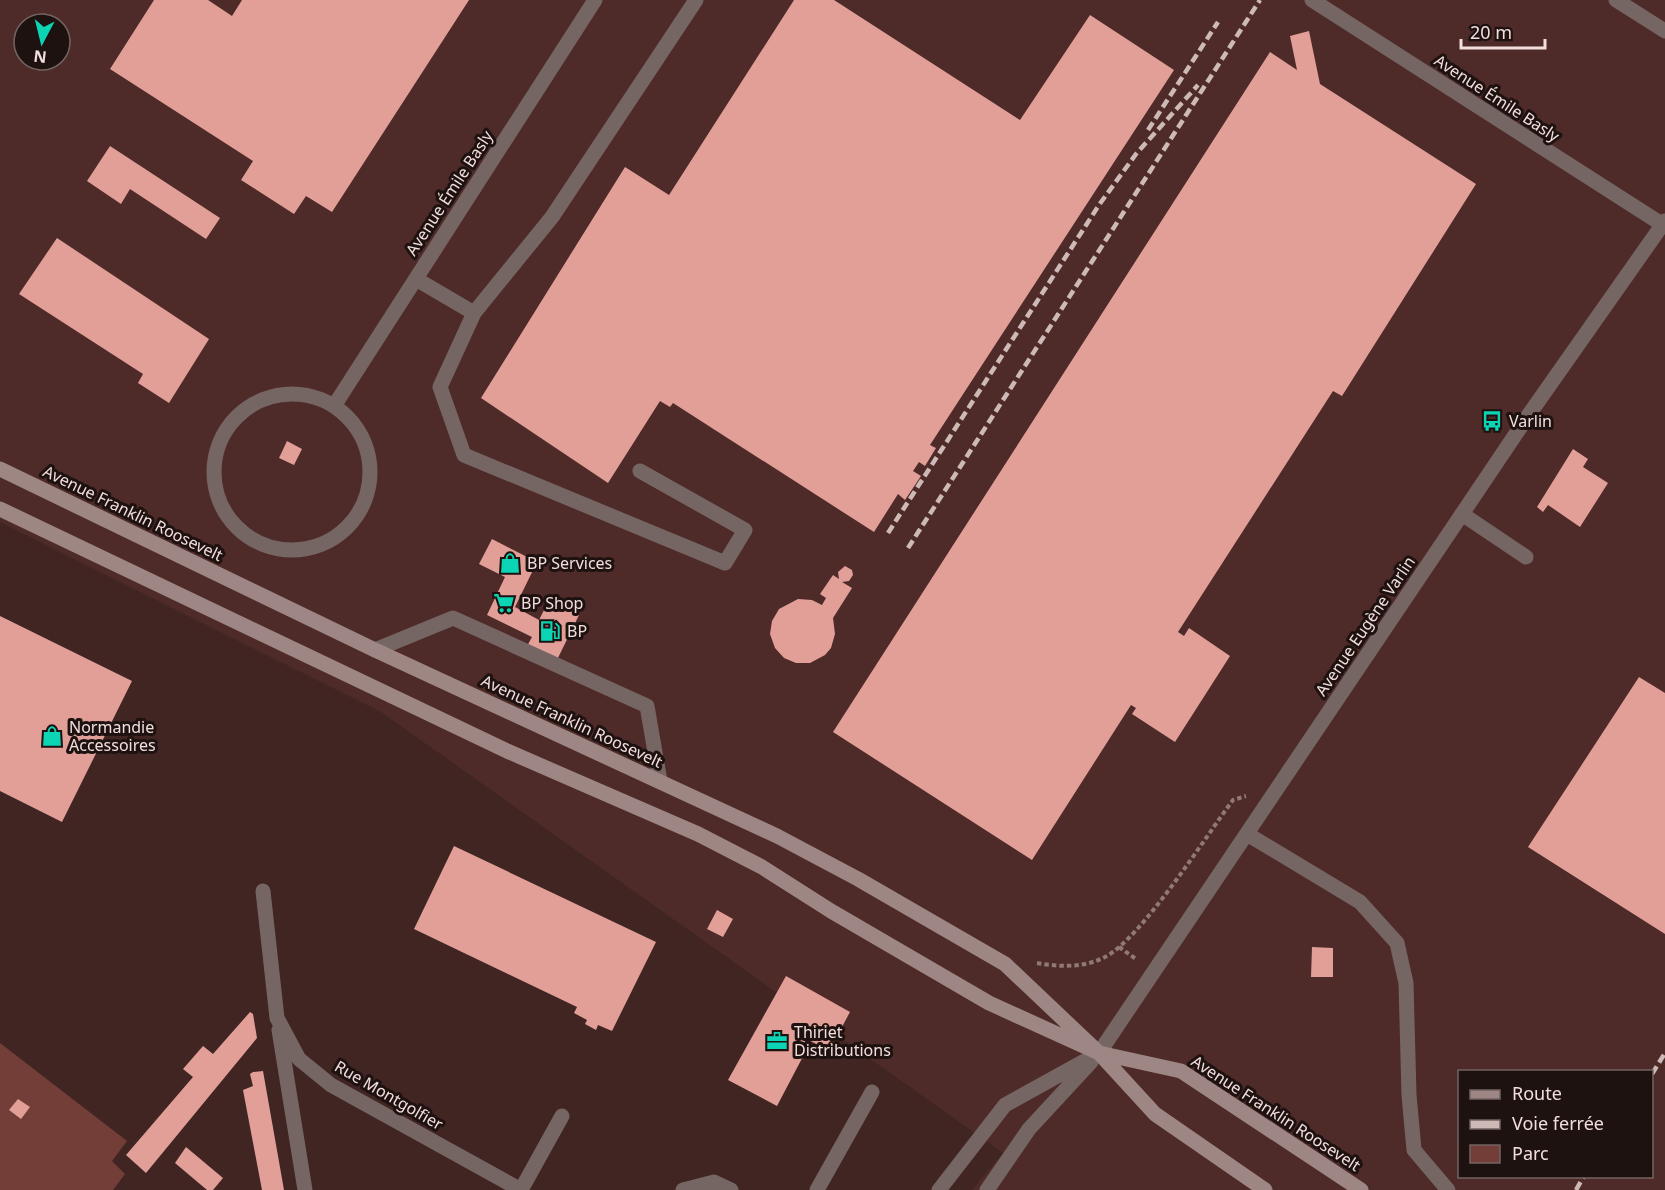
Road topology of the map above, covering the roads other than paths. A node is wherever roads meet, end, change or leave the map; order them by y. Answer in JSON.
{"nodes":[{"id":1,"x":595,"y":0,"type":"edge"},
{"id":2,"x":696,"y":0,"type":"edge"},
{"id":3,"x":1312,"y":0,"type":"edge"},
{"id":4,"x":1616,"y":0,"type":"edge"},
{"id":5,"x":1665,"y":31,"type":"edge"},
{"id":6,"x":1664,"y":223,"type":"edge"},
{"id":7,"x":416,"y":279,"type":"junction"},
{"id":8,"x":474,"y":314,"type":"junction"},
{"id":9,"x":334,"y":406,"type":"junction"},
{"id":10,"x":0,"y":469,"type":"edge"},
{"id":11,"x":640,"y":471,"type":"dead end"},
{"id":12,"x":0,"y":509,"type":"edge"},
{"id":13,"x":1462,"y":514,"type":"junction"},
{"id":14,"x":1526,"y":557,"type":"dead end"},
{"id":15,"x":375,"y":650,"type":"junction"},
{"id":16,"x":660,"y":782,"type":"junction"},
{"id":17,"x":1247,"y":834,"type":"junction"},
{"id":18,"x":263,"y":891,"type":"dead end"},
{"id":19,"x":277,"y":1018,"type":"junction"},
{"id":20,"x":1100,"y":1053,"type":"junction"},
{"id":21,"x":872,"y":1092,"type":"dead end"},
{"id":22,"x":562,"y":1116,"type":"dead end"},
{"id":23,"x":305,"y":1190,"type":"edge"},
{"id":24,"x":521,"y":1190,"type":"edge"},
{"id":25,"x":683,"y":1190,"type":"edge"},
{"id":26,"x":731,"y":1190,"type":"edge"},
{"id":27,"x":817,"y":1190,"type":"edge"},
{"id":28,"x":939,"y":1190,"type":"edge"},
{"id":29,"x":987,"y":1190,"type":"edge"},
{"id":30,"x":1265,"y":1190,"type":"edge"},
{"id":31,"x":1360,"y":1190,"type":"edge"},
{"id":32,"x":1448,"y":1190,"type":"edge"}],
"edges":[{"from":1,"to":7,"type":"street","name":"Avenue Émile Basly"},
{"from":2,"to":8,"type":"street"},
{"from":3,"to":6,"type":"street","name":"Avenue Émile Basly"},
{"from":4,"to":5,"type":"street"},
{"from":6,"to":13,"type":"street","name":"Avenue Eugène Varlin"},
{"from":7,"to":8,"type":"street"},
{"from":7,"to":9,"type":"street","name":"Avenue Émile Basly"},
{"from":8,"to":11,"type":"street"},
{"from":9,"to":9,"type":"street"},
{"from":10,"to":15,"type":"main road","name":"Avenue Franklin Roosevelt"},
{"from":12,"to":20,"type":"main road","name":"Avenue Franklin Roosevelt"},
{"from":13,"to":14,"type":"street"},
{"from":13,"to":17,"type":"street","name":"Avenue Eugène Varlin"},
{"from":15,"to":16,"type":"main road","name":"Avenue Franklin Roosevelt"},
{"from":15,"to":16,"type":"street"},
{"from":16,"to":20,"type":"main road","name":"Avenue Franklin Roosevelt"},
{"from":17,"to":20,"type":"street","name":"Avenue Eugène Varlin"},
{"from":17,"to":32,"type":"street"},
{"from":18,"to":19,"type":"street","name":"Rue Montgolfier"},
{"from":19,"to":23,"type":"street"},
{"from":19,"to":24,"type":"street","name":"Rue Montgolfier"},
{"from":20,"to":28,"type":"street"},
{"from":20,"to":29,"type":"street","name":"Avenue Eugène Varlin"},
{"from":20,"to":30,"type":"main road","name":"Avenue Franklin Roosevelt"},
{"from":20,"to":31,"type":"main road","name":"Avenue Franklin Roosevelt"},
{"from":21,"to":27,"type":"street"},
{"from":22,"to":24,"type":"street"},
{"from":25,"to":26,"type":"street"}]}
